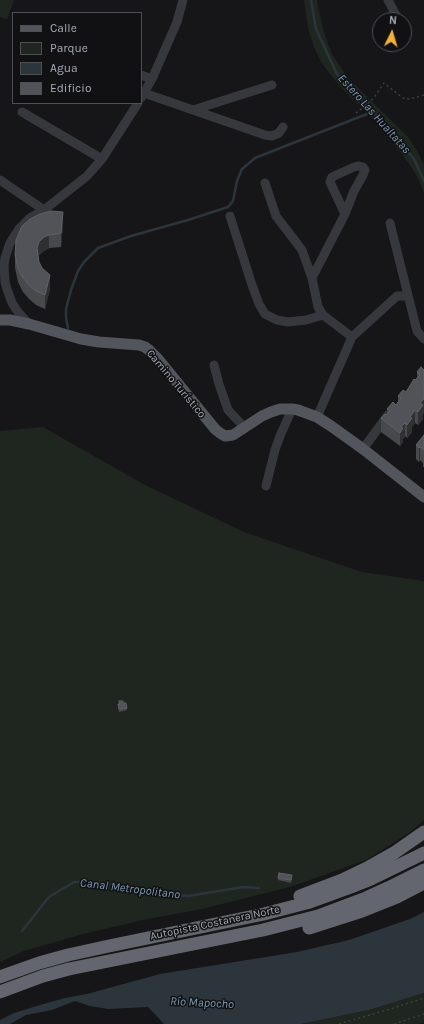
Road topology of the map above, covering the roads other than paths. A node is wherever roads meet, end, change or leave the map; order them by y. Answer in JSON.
{"nodes":[{"id":1,"x":182,"y":0,"type":"edge"},
{"id":2,"x":388,"y":0,"type":"edge"},
{"id":3,"x":394,"y":12,"type":"edge"},
{"id":4,"x":142,"y":75,"type":"edge"},
{"id":5,"x":152,"y":79,"type":"junction"},
{"id":6,"x":272,"y":85,"type":"dead end"},
{"id":7,"x":143,"y":96,"type":"edge"},
{"id":8,"x":137,"y":104,"type":"edge"},
{"id":9,"x":193,"y":110,"type":"junction"},
{"id":10,"x":22,"y":112,"type":"dead end"},
{"id":11,"x":283,"y":127,"type":"dead end"},
{"id":12,"x":102,"y":159,"type":"junction"},
{"id":13,"x":0,"y":180,"type":"edge"},
{"id":14,"x":265,"y":183,"type":"dead end"},
{"id":15,"x":44,"y":210,"type":"junction"},
{"id":16,"x":345,"y":214,"type":"junction"},
{"id":17,"x":230,"y":216,"type":"dead end"},
{"id":18,"x":390,"y":223,"type":"dead end"},
{"id":19,"x":3,"y":258,"type":"edge"},
{"id":20,"x":312,"y":278,"type":"junction"},
{"id":21,"x":407,"y":296,"type":"junction"},
{"id":22,"x":322,"y":315,"type":"junction"},
{"id":23,"x":9,"y":317,"type":"edge"},
{"id":24,"x":352,"y":337,"type":"junction"},
{"id":25,"x":424,"y":339,"type":"edge"},
{"id":26,"x":214,"y":365,"type":"dead end"},
{"id":27,"x":292,"y":409,"type":"junction"},
{"id":28,"x":392,"y":409,"type":"edge"},
{"id":29,"x":317,"y":417,"type":"junction"},
{"id":30,"x":245,"y":428,"type":"junction"},
{"id":31,"x":363,"y":449,"type":"junction"},
{"id":32,"x":266,"y":486,"type":"dead end"},
{"id":33,"x":424,"y":497,"type":"edge"},
{"id":34,"x":424,"y":832,"type":"edge"},
{"id":35,"x":424,"y":853,"type":"edge"},
{"id":36,"x":424,"y":870,"type":"edge"},
{"id":37,"x":424,"y":883,"type":"edge"},
{"id":38,"x":233,"y":920,"type":"junction"},
{"id":39,"x":235,"y":936,"type":"junction"},
{"id":40,"x":0,"y":977,"type":"edge"},
{"id":41,"x":0,"y":992,"type":"edge"}],
"edges":[{"from":1,"to":5,"type":"street"},
{"from":2,"to":3,"type":"street"},
{"from":4,"to":5,"type":"street"},
{"from":5,"to":7,"type":"street"},
{"from":6,"to":9,"type":"street"},
{"from":7,"to":9,"type":"street"},
{"from":8,"to":12,"type":"street"},
{"from":9,"to":11,"type":"street"},
{"from":10,"to":12,"type":"street"},
{"from":12,"to":15,"type":"street"},
{"from":13,"to":15,"type":"street"},
{"from":14,"to":20,"type":"street"},
{"from":15,"to":19,"type":"street"},
{"from":16,"to":16,"type":"street"},
{"from":16,"to":20,"type":"street"},
{"from":17,"to":22,"type":"street"},
{"from":18,"to":21,"type":"street"},
{"from":19,"to":23,"type":"street"},
{"from":20,"to":22,"type":"street"},
{"from":21,"to":24,"type":"street"},
{"from":21,"to":25,"type":"street"},
{"from":22,"to":24,"type":"street"},
{"from":23,"to":30,"type":"main road","name":"Camino Turístico"},
{"from":24,"to":29,"type":"street"},
{"from":26,"to":30,"type":"street"},
{"from":27,"to":29,"type":"main road","name":"Camino Turístico"},
{"from":27,"to":30,"type":"main road","name":"Camino Turístico"},
{"from":27,"to":32,"type":"street"},
{"from":28,"to":31,"type":"street"},
{"from":29,"to":31,"type":"main road","name":"Camino Turístico"},
{"from":31,"to":33,"type":"main road","name":"Camino Turístico"},
{"from":34,"to":38,"type":"highway"},
{"from":35,"to":38,"type":"highway","name":"Autopista Costanera Norte"},
{"from":36,"to":39,"type":"highway","name":"Autopista Costanera Norte"},
{"from":37,"to":39,"type":"highway"},
{"from":38,"to":40,"type":"highway","name":"Autopista Costanera Norte"},
{"from":39,"to":41,"type":"highway","name":"Autopista Costanera Norte"}]}
